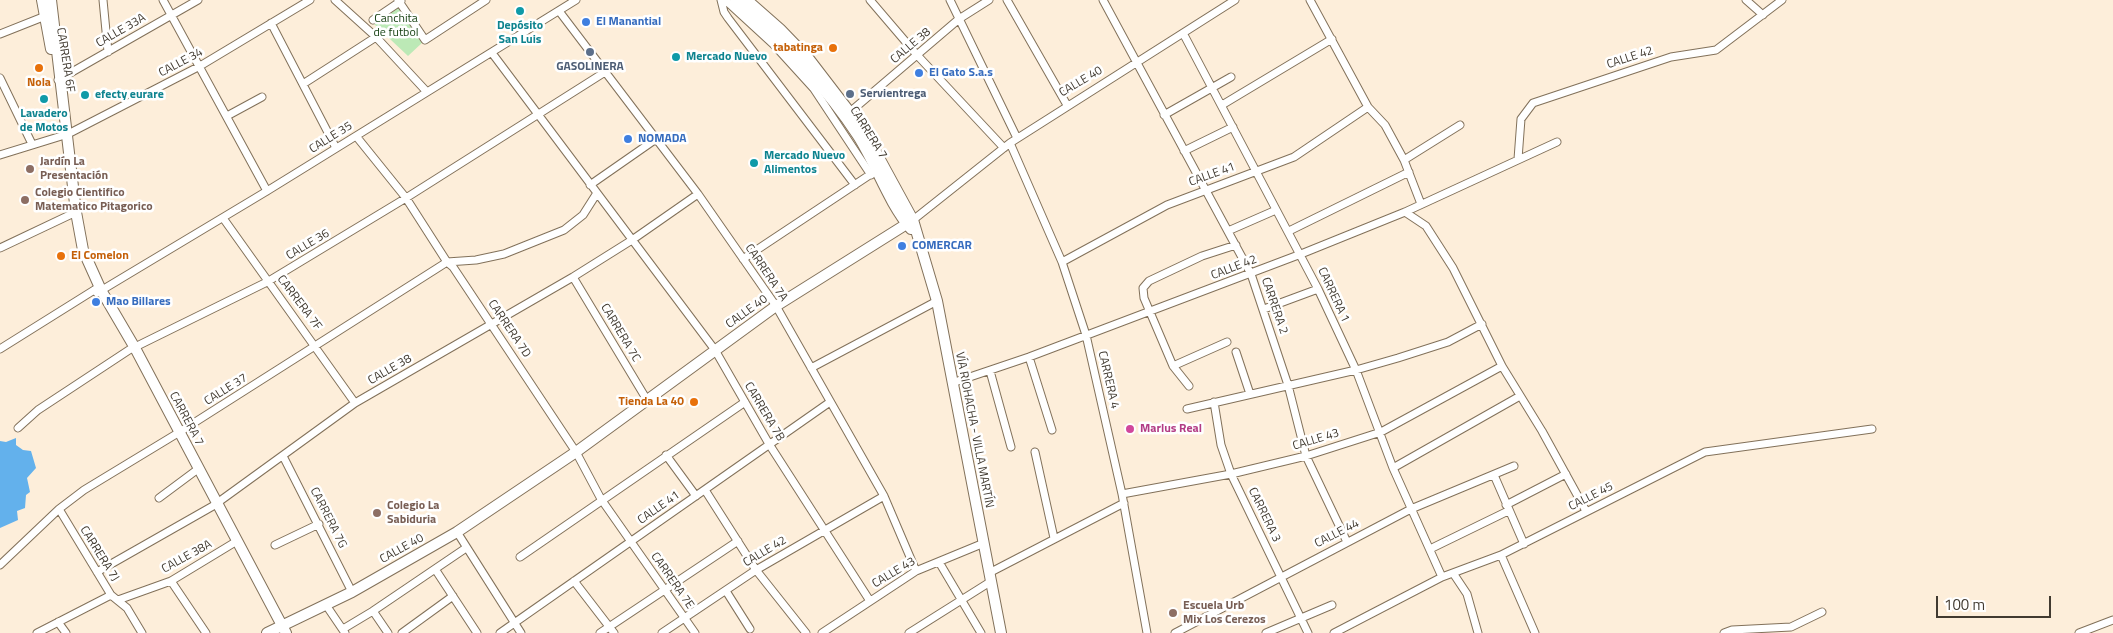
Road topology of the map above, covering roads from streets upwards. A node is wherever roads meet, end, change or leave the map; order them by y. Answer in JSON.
{"nodes":[{"id":1,"x":42,"y":0,"type":"edge"},
{"id":2,"x":51,"y":0,"type":"edge"},
{"id":3,"x":103,"y":0,"type":"edge"},
{"id":4,"x":163,"y":0,"type":"edge"},
{"id":5,"x":198,"y":0,"type":"edge"},
{"id":6,"x":310,"y":0,"type":"edge"},
{"id":7,"x":334,"y":0,"type":"edge"},
{"id":8,"x":486,"y":0,"type":"edge"},
{"id":9,"x":576,"y":0,"type":"edge"},
{"id":10,"x":721,"y":0,"type":"edge"},
{"id":11,"x":725,"y":0,"type":"edge"},
{"id":12,"x":735,"y":0,"type":"edge"},
{"id":13,"x":747,"y":0,"type":"edge"},
{"id":14,"x":870,"y":0,"type":"edge"},
{"id":15,"x":950,"y":0,"type":"edge"},
{"id":16,"x":990,"y":0,"type":"edge"},
{"id":17,"x":1007,"y":0,"type":"edge"},
{"id":18,"x":1102,"y":0,"type":"edge"},
{"id":19,"x":1235,"y":0,"type":"edge"},
{"id":20,"x":1310,"y":0,"type":"edge"},
{"id":21,"x":1746,"y":0,"type":"edge"},
{"id":22,"x":1782,"y":0,"type":"edge"},
{"id":23,"x":400,"y":1,"type":"edge"},
{"id":24,"x":559,"y":11,"type":"junction"},
{"id":25,"x":49,"y":14,"type":"junction"},
{"id":26,"x":172,"y":15,"type":"junction"},
{"id":27,"x":1763,"y":15,"type":"junction"},
{"id":28,"x":959,"y":19,"type":"junction"},
{"id":29,"x":373,"y":20,"type":"dead end"},
{"id":30,"x":271,"y":23,"type":"junction"},
{"id":31,"x":1183,"y":33,"type":"junction"},
{"id":32,"x":0,"y":34,"type":"edge"},
{"id":33,"x":376,"y":37,"type":"junction"},
{"id":34,"x":1332,"y":39,"type":"junction"},
{"id":35,"x":108,"y":52,"type":"junction"},
{"id":36,"x":492,"y":53,"type":"junction"},
{"id":37,"x":917,"y":55,"type":"junction"},
{"id":38,"x":1136,"y":64,"type":"junction"},
{"id":39,"x":200,"y":66,"type":"junction"},
{"id":40,"x":605,"y":72,"type":"junction"},
{"id":41,"x":1231,"y":77,"type":"dead end"},
{"id":42,"x":0,"y":78,"type":"edge"},
{"id":43,"x":59,"y":79,"type":"junction"},
{"id":44,"x":304,"y":84,"type":"junction"},
{"id":45,"x":1212,"y":88,"type":"junction"},
{"id":46,"x":427,"y":92,"type":"junction"},
{"id":47,"x":262,"y":97,"type":"dead end"},
{"id":48,"x":1067,"y":105,"type":"junction"},
{"id":49,"x":1222,"y":105,"type":"junction"},
{"id":50,"x":1368,"y":108,"type":"junction"},
{"id":51,"x":850,"y":112,"type":"junction"},
{"id":52,"x":1164,"y":115,"type":"junction"},
{"id":53,"x":227,"y":116,"type":"junction"},
{"id":54,"x":537,"y":116,"type":"junction"},
{"id":55,"x":1460,"y":125,"type":"dead end"},
{"id":56,"x":1233,"y":127,"type":"junction"},
{"id":57,"x":66,"y":135,"type":"junction"},
{"id":58,"x":356,"y":136,"type":"junction"},
{"id":59,"x":1018,"y":138,"type":"junction"},
{"id":60,"x":656,"y":139,"type":"junction"},
{"id":61,"x":1558,"y":142,"type":"dead end"},
{"id":62,"x":32,"y":144,"type":"junction"},
{"id":63,"x":1007,"y":145,"type":"junction"},
{"id":64,"x":336,"y":148,"type":"junction"},
{"id":65,"x":1184,"y":151,"type":"junction"},
{"id":66,"x":0,"y":155,"type":"edge"},
{"id":67,"x":1518,"y":159,"type":"junction"},
{"id":68,"x":1404,"y":160,"type":"junction"},
{"id":69,"x":877,"y":170,"type":"junction"},
{"id":70,"x":1257,"y":172,"type":"junction"},
{"id":71,"x":1408,"y":172,"type":"junction"},
{"id":72,"x":590,"y":185,"type":"junction"},
{"id":73,"x":855,"y":185,"type":"junction"},
{"id":74,"x":1204,"y":189,"type":"junction"},
{"id":75,"x":267,"y":191,"type":"junction"},
{"id":76,"x":597,"y":193,"type":"junction"},
{"id":77,"x":698,"y":194,"type":"junction"},
{"id":78,"x":406,"y":198,"type":"junction"},
{"id":79,"x":1421,"y":204,"type":"junction"},
{"id":80,"x":1276,"y":210,"type":"junction"},
{"id":81,"x":1405,"y":212,"type":"junction"},
{"id":82,"x":73,"y":213,"type":"junction"},
{"id":83,"x":223,"y":218,"type":"junction"},
{"id":84,"x":910,"y":222,"type":"junction"},
{"id":85,"x":1228,"y":230,"type":"junction"},
{"id":86,"x":1289,"y":231,"type":"junction"},
{"id":87,"x":632,"y":240,"type":"junction"},
{"id":88,"x":1236,"y":245,"type":"junction"},
{"id":89,"x":0,"y":248,"type":"edge"},
{"id":90,"x":1301,"y":254,"type":"junction"},
{"id":91,"x":743,"y":259,"type":"junction"},
{"id":92,"x":447,"y":262,"type":"junction"},
{"id":93,"x":1062,"y":262,"type":"junction"},
{"id":94,"x":1251,"y":274,"type":"junction"},
{"id":95,"x":573,"y":277,"type":"junction"},
{"id":96,"x":267,"y":282,"type":"junction"},
{"id":97,"x":1318,"y":289,"type":"junction"},
{"id":98,"x":98,"y":290,"type":"junction"},
{"id":99,"x":937,"y":301,"type":"junction"},
{"id":100,"x":776,"y":306,"type":"junction"},
{"id":101,"x":1264,"y":309,"type":"junction"},
{"id":102,"x":1150,"y":311,"type":"junction"},
{"id":103,"x":492,"y":324,"type":"junction"},
{"id":104,"x":1482,"y":324,"type":"junction"},
{"id":105,"x":1086,"y":335,"type":"junction"},
{"id":106,"x":1226,"y":342,"type":"dead end"},
{"id":107,"x":316,"y":346,"type":"junction"},
{"id":108,"x":132,"y":349,"type":"junction"},
{"id":109,"x":0,"y":350,"type":"edge"},
{"id":110,"x":714,"y":350,"type":"junction"},
{"id":111,"x":1236,"y":352,"type":"dead end"},
{"id":112,"x":1029,"y":357,"type":"junction"},
{"id":113,"x":1173,"y":366,"type":"junction"},
{"id":114,"x":1502,"y":366,"type":"junction"},
{"id":115,"x":811,"y":368,"type":"junction"},
{"id":116,"x":1356,"y":370,"type":"junction"},
{"id":117,"x":990,"y":371,"type":"junction"},
{"id":118,"x":952,"y":383,"type":"junction"},
{"id":119,"x":1288,"y":385,"type":"junction"},
{"id":120,"x":1189,"y":386,"type":"dead end"},
{"id":121,"x":1250,"y":394,"type":"junction"},
{"id":122,"x":1520,"y":396,"type":"junction"},
{"id":123,"x":647,"y":400,"type":"junction"},
{"id":124,"x":745,"y":402,"type":"junction"},
{"id":125,"x":830,"y":402,"type":"junction"},
{"id":126,"x":1214,"y":402,"type":"junction"},
{"id":127,"x":355,"y":403,"type":"junction"},
{"id":128,"x":1187,"y":409,"type":"dead end"},
{"id":129,"x":18,"y":428,"type":"dead end"},
{"id":130,"x":1872,"y":429,"type":"dead end"},
{"id":131,"x":1052,"y":430,"type":"dead end"},
{"id":132,"x":1380,"y":432,"type":"junction"},
{"id":133,"x":176,"y":434,"type":"junction"},
{"id":134,"x":769,"y":444,"type":"junction"},
{"id":135,"x":1011,"y":447,"type":"dead end"},
{"id":136,"x":576,"y":452,"type":"junction"},
{"id":137,"x":1035,"y":452,"type":"dead end"},
{"id":138,"x":666,"y":455,"type":"junction"},
{"id":139,"x":283,"y":456,"type":"junction"},
{"id":140,"x":1306,"y":456,"type":"junction"},
{"id":141,"x":1514,"y":466,"type":"dead end"},
{"id":142,"x":1393,"y":468,"type":"junction"},
{"id":143,"x":196,"y":471,"type":"junction"},
{"id":144,"x":1231,"y":474,"type":"junction"},
{"id":145,"x":1566,"y":474,"type":"junction"},
{"id":146,"x":1494,"y":475,"type":"junction"},
{"id":147,"x":705,"y":490,"type":"junction"},
{"id":148,"x":1122,"y":494,"type":"junction"},
{"id":149,"x":696,"y":496,"type":"junction"},
{"id":150,"x":884,"y":496,"type":"junction"},
{"id":151,"x":159,"y":498,"type":"dead end"},
{"id":152,"x":601,"y":499,"type":"junction"},
{"id":153,"x":1124,"y":503,"type":"junction"},
{"id":154,"x":215,"y":504,"type":"junction"},
{"id":155,"x":59,"y":508,"type":"junction"},
{"id":156,"x":1507,"y":508,"type":"junction"},
{"id":157,"x":1411,"y":509,"type":"junction"},
{"id":158,"x":1586,"y":512,"type":"junction"},
{"id":159,"x":319,"y":524,"type":"junction"},
{"id":160,"x":826,"y":530,"type":"junction"},
{"id":161,"x":457,"y":532,"type":"junction"},
{"id":162,"x":1054,"y":538,"type":"junction"},
{"id":163,"x":632,"y":541,"type":"junction"},
{"id":164,"x":738,"y":541,"type":"junction"},
{"id":165,"x":1348,"y":542,"type":"junction"},
{"id":166,"x":235,"y":543,"type":"junction"},
{"id":167,"x":984,"y":543,"type":"junction"},
{"id":168,"x":1524,"y":544,"type":"junction"},
{"id":169,"x":275,"y":545,"type":"dead end"},
{"id":170,"x":466,"y":548,"type":"junction"},
{"id":171,"x":1430,"y":549,"type":"junction"},
{"id":172,"x":1501,"y":555,"type":"junction"},
{"id":173,"x":520,"y":557,"type":"dead end"},
{"id":174,"x":939,"y":562,"type":"junction"},
{"id":175,"x":0,"y":565,"type":"edge"},
{"id":176,"x":435,"y":569,"type":"junction"},
{"id":177,"x":756,"y":570,"type":"junction"},
{"id":178,"x":97,"y":572,"type":"junction"},
{"id":179,"x":916,"y":572,"type":"junction"},
{"id":180,"x":1453,"y":573,"type":"junction"},
{"id":181,"x":1282,"y":576,"type":"junction"},
{"id":182,"x":989,"y":577,"type":"junction"},
{"id":183,"x":1442,"y":577,"type":"junction"},
{"id":184,"x":171,"y":581,"type":"junction"},
{"id":185,"x":574,"y":581,"type":"junction"},
{"id":186,"x":664,"y":588,"type":"junction"},
{"id":187,"x":352,"y":592,"type":"junction"},
{"id":188,"x":726,"y":592,"type":"junction"},
{"id":189,"x":112,"y":595,"type":"junction"},
{"id":190,"x":453,"y":596,"type":"junction"},
{"id":191,"x":962,"y":599,"type":"junction"},
{"id":192,"x":118,"y":600,"type":"junction"},
{"id":193,"x":870,"y":601,"type":"junction"},
{"id":194,"x":326,"y":604,"type":"junction"},
{"id":195,"x":1332,"y":605,"type":"dead end"},
{"id":196,"x":373,"y":611,"type":"junction"},
{"id":197,"x":1822,"y":612,"type":"dead end"},
{"id":198,"x":684,"y":617,"type":"junction"},
{"id":199,"x":1300,"y":617,"type":"junction"},
{"id":200,"x":2113,"y":620,"type":"edge"},
{"id":201,"x":58,"y":622,"type":"junction"},
{"id":202,"x":514,"y":624,"type":"junction"},
{"id":203,"x":750,"y":629,"type":"dead end"},
{"id":204,"x":612,"y":630,"type":"edge"},
{"id":205,"x":277,"y":631,"type":"edge"},
{"id":206,"x":344,"y":631,"type":"edge"},
{"id":207,"x":37,"y":633,"type":"edge"},
{"id":208,"x":66,"y":633,"type":"edge"},
{"id":209,"x":142,"y":633,"type":"edge"},
{"id":210,"x":206,"y":633,"type":"edge"},
{"id":211,"x":388,"y":633,"type":"edge"},
{"id":212,"x":402,"y":633,"type":"edge"},
{"id":213,"x":477,"y":633,"type":"edge"},
{"id":214,"x":500,"y":633,"type":"edge"},
{"id":215,"x":521,"y":633,"type":"edge"},
{"id":216,"x":600,"y":633,"type":"edge"},
{"id":217,"x":662,"y":633,"type":"edge"},
{"id":218,"x":695,"y":633,"type":"edge"},
{"id":219,"x":806,"y":633,"type":"edge"},
{"id":220,"x":822,"y":633,"type":"edge"},
{"id":221,"x":909,"y":633,"type":"edge"},
{"id":222,"x":981,"y":633,"type":"edge"},
{"id":223,"x":1001,"y":633,"type":"edge"},
{"id":224,"x":1147,"y":633,"type":"edge"},
{"id":225,"x":1175,"y":633,"type":"edge"},
{"id":226,"x":1266,"y":633,"type":"edge"},
{"id":227,"x":1308,"y":633,"type":"edge"},
{"id":228,"x":1334,"y":633,"type":"edge"},
{"id":229,"x":1478,"y":633,"type":"edge"},
{"id":230,"x":1535,"y":633,"type":"edge"},
{"id":231,"x":1724,"y":633,"type":"edge"},
{"id":232,"x":2079,"y":633,"type":"edge"}],
"edges":[{"from":1,"to":25,"type":"street","name":"CARRERA 6F"},
{"from":2,"to":25,"type":"street"},
{"from":3,"to":35,"type":"street"},
{"from":4,"to":26,"type":"street"},
{"from":5,"to":26,"type":"street","name":"CALLE 33A"},
{"from":6,"to":30,"type":"street","name":"CALLE 34"},
{"from":7,"to":33,"type":"street"},
{"from":8,"to":23,"type":"street"},
{"from":9,"to":24,"type":"street","name":"CALLE 35"},
{"from":10,"to":73,"type":"street"},
{"from":11,"to":69,"type":"street"},
{"from":12,"to":69,"type":"street","name":"CARRERA 7"},
{"from":13,"to":51,"type":"street","name":"CARRERA 7"},
{"from":14,"to":37,"type":"street","name":"CARRERA 4"},
{"from":15,"to":28,"type":"street"},
{"from":16,"to":28,"type":"street","name":"CALLE 38"},
{"from":17,"to":48,"type":"street"},
{"from":18,"to":38,"type":"street","name":"CARRERA 2"},
{"from":19,"to":31,"type":"street","name":"CALLE 40"},
{"from":20,"to":34,"type":"street"},
{"from":21,"to":27,"type":"street"},
{"from":22,"to":27,"type":"street","name":"CALLE 42"},
{"from":23,"to":29,"type":"street"},
{"from":24,"to":36,"type":"street","name":"CALLE 35"},
{"from":24,"to":40,"type":"street","name":"CARRERA 7A"},
{"from":25,"to":32,"type":"street"},
{"from":25,"to":43,"type":"street"},
{"from":26,"to":35,"type":"street","name":"CALLE 33A"},
{"from":26,"to":39,"type":"street"},
{"from":27,"to":67,"type":"street","name":"CALLE 42"},
{"from":28,"to":37,"type":"street","name":"CALLE 38"},
{"from":28,"to":59,"type":"street"},
{"from":30,"to":39,"type":"street","name":"CALLE 34"},
{"from":30,"to":44,"type":"street"},
{"from":31,"to":38,"type":"street","name":"CALLE 40"},
{"from":31,"to":45,"type":"street","name":"CARRERA 1"},
{"from":33,"to":44,"type":"street"},
{"from":33,"to":46,"type":"street"},
{"from":34,"to":49,"type":"street"},
{"from":34,"to":50,"type":"street"},
{"from":35,"to":43,"type":"street","name":"CALLE 33A"},
{"from":36,"to":46,"type":"street","name":"CALLE 35"},
{"from":36,"to":54,"type":"street","name":"CARRERA 7B"},
{"from":37,"to":51,"type":"street","name":"CALLE 38"},
{"from":37,"to":63,"type":"street","name":"CARRERA 4"},
{"from":38,"to":48,"type":"street","name":"CALLE 40"},
{"from":38,"to":52,"type":"street","name":"CARRERA 2"},
{"from":39,"to":53,"type":"street"},
{"from":39,"to":57,"type":"street","name":"CALLE 34"},
{"from":40,"to":54,"type":"street","name":"CALLE 36"},
{"from":40,"to":60,"type":"street","name":"CARRERA 7A"},
{"from":41,"to":45,"type":"street"},
{"from":42,"to":62,"type":"street"},
{"from":43,"to":57,"type":"street"},
{"from":44,"to":64,"type":"street"},
{"from":45,"to":49,"type":"street","name":"CARRERA 1"},
{"from":45,"to":52,"type":"street"},
{"from":46,"to":58,"type":"street","name":"CALLE 35"},
{"from":47,"to":53,"type":"street"},
{"from":48,"to":59,"type":"street","name":"CALLE 40"},
{"from":49,"to":56,"type":"street","name":"CARRERA 1"},
{"from":50,"to":68,"type":"street"},
{"from":50,"to":70,"type":"street","name":"CALLE 41"},
{"from":51,"to":69,"type":"street","name":"CARRERA 7"},
{"from":52,"to":65,"type":"street","name":"CARRERA 2"},
{"from":53,"to":75,"type":"street"},
{"from":54,"to":72,"type":"street","name":"CARRERA 7B"},
{"from":54,"to":78,"type":"street","name":"CALLE 36"},
{"from":55,"to":68,"type":"street"},
{"from":56,"to":65,"type":"street"},
{"from":56,"to":70,"type":"street","name":"CARRERA 1"},
{"from":57,"to":62,"type":"street","name":"CALLE 34"},
{"from":57,"to":82,"type":"street"},
{"from":58,"to":64,"type":"street","name":"CALLE 35"},
{"from":58,"to":78,"type":"street","name":"CARRERA 7D"},
{"from":59,"to":63,"type":"street","name":"CALLE 40"},
{"from":60,"to":72,"type":"street"},
{"from":60,"to":77,"type":"street","name":"CARRERA 7A"},
{"from":61,"to":67,"type":"street","name":"CALLE 42"},
{"from":62,"to":66,"type":"street","name":"CALLE 34"},
{"from":63,"to":84,"type":"street","name":"CALLE 40"},
{"from":63,"to":93,"type":"street","name":"CARRERA 4"},
{"from":64,"to":75,"type":"street","name":"CALLE 35"},
{"from":65,"to":74,"type":"street","name":"CARRERA 2"},
{"from":67,"to":79,"type":"street","name":"CALLE 42"},
{"from":68,"to":71,"type":"street"},
{"from":69,"to":73,"type":"street"},
{"from":69,"to":84,"type":"street","name":"CARRERA 7"},
{"from":70,"to":74,"type":"street","name":"CALLE 41"},
{"from":70,"to":80,"type":"street","name":"CARRERA 1"},
{"from":71,"to":79,"type":"street"},
{"from":71,"to":86,"type":"street"},
{"from":72,"to":76,"type":"street","name":"CARRERA 7B"},
{"from":73,"to":91,"type":"street"},
{"from":74,"to":85,"type":"street","name":"CARRERA 2"},
{"from":74,"to":93,"type":"street","name":"CALLE 41"},
{"from":75,"to":83,"type":"street","name":"CALLE 35"},
{"from":76,"to":87,"type":"street","name":"CARRERA 7B"},
{"from":76,"to":92,"type":"street"},
{"from":77,"to":87,"type":"street","name":"CALLE 38"},
{"from":77,"to":91,"type":"street","name":"CARRERA 7A"},
{"from":78,"to":92,"type":"street","name":"CARRERA 7D"},
{"from":78,"to":96,"type":"street","name":"CALLE 36"},
{"from":79,"to":81,"type":"street","name":"CALLE 42"},
{"from":80,"to":85,"type":"street"},
{"from":80,"to":86,"type":"street","name":"CARRERA 1"},
{"from":81,"to":90,"type":"street","name":"CALLE 42"},
{"from":81,"to":104,"type":"street"},
{"from":82,"to":89,"type":"street"},
{"from":82,"to":98,"type":"street","name":"CARRERA 7"},
{"from":83,"to":96,"type":"street","name":"CARRERA 7F"},
{"from":83,"to":98,"type":"street","name":"CALLE 35"},
{"from":84,"to":99,"type":"street","name":"VÍA RIOHACHA - VILLA MARTÍN"},
{"from":84,"to":100,"type":"street","name":"CALLE 40"},
{"from":85,"to":88,"type":"street","name":"CARRERA 2"},
{"from":86,"to":90,"type":"street","name":"CARRERA 1"},
{"from":87,"to":95,"type":"street","name":"CALLE 38"},
{"from":87,"to":110,"type":"street","name":"CARRERA 7B"},
{"from":88,"to":94,"type":"street","name":"CARRERA 2"},
{"from":88,"to":102,"type":"street"},
{"from":90,"to":94,"type":"street","name":"CALLE 42"},
{"from":90,"to":97,"type":"street","name":"CARRERA 1"},
{"from":91,"to":100,"type":"street","name":"CARRERA 7A"},
{"from":92,"to":103,"type":"street","name":"CARRERA 7D"},
{"from":92,"to":107,"type":"street","name":"CALLE 37"},
{"from":93,"to":105,"type":"street","name":"CARRERA 4"},
{"from":94,"to":101,"type":"street","name":"CARRERA 2"},
{"from":94,"to":102,"type":"street","name":"CALLE 42"},
{"from":95,"to":103,"type":"street","name":"CALLE 38"},
{"from":95,"to":123,"type":"street","name":"CARRERA 7C"},
{"from":96,"to":107,"type":"street","name":"CARRERA 7F"},
{"from":96,"to":108,"type":"street","name":"CALLE 36"},
{"from":97,"to":101,"type":"street"},
{"from":97,"to":116,"type":"street","name":"CARRERA 1"},
{"from":98,"to":108,"type":"street","name":"CARRERA 7"},
{"from":98,"to":109,"type":"street","name":"CALLE 35"},
{"from":99,"to":115,"type":"street"},
{"from":99,"to":118,"type":"street","name":"VÍA RIOHACHA - VILLA MARTÍN"},
{"from":100,"to":110,"type":"street","name":"CALLE 40"},
{"from":100,"to":115,"type":"street","name":"CARRERA 7A"},
{"from":101,"to":119,"type":"street","name":"CARRERA 2"},
{"from":102,"to":105,"type":"street","name":"CALLE 42"},
{"from":102,"to":113,"type":"street"},
{"from":103,"to":127,"type":"street","name":"CALLE 38"},
{"from":103,"to":136,"type":"street","name":"CARRERA 7D"},
{"from":104,"to":114,"type":"street"},
{"from":104,"to":116,"type":"street"},
{"from":105,"to":112,"type":"street","name":"CALLE 42"},
{"from":105,"to":148,"type":"street","name":"CARRERA 4"},
{"from":106,"to":113,"type":"street"},
{"from":107,"to":127,"type":"street","name":"CARRERA 7F"},
{"from":107,"to":133,"type":"street","name":"CALLE 37"},
{"from":108,"to":129,"type":"street","name":"CALLE 36"},
{"from":108,"to":133,"type":"street","name":"CARRERA 7"},
{"from":110,"to":123,"type":"street","name":"CALLE 40"},
{"from":110,"to":124,"type":"street","name":"CARRERA 7B"},
{"from":111,"to":121,"type":"street"},
{"from":112,"to":117,"type":"street","name":"CALLE 42"},
{"from":112,"to":131,"type":"street"},
{"from":113,"to":120,"type":"street"},
{"from":114,"to":122,"type":"street"},
{"from":114,"to":132,"type":"street","name":"CALLE 43"},
{"from":115,"to":125,"type":"street","name":"CARRERA 7A"},
{"from":116,"to":119,"type":"street"},
{"from":116,"to":132,"type":"street","name":"CARRERA 1"},
{"from":117,"to":118,"type":"street","name":"CALLE 42"},
{"from":117,"to":135,"type":"street"},
{"from":118,"to":167,"type":"street","name":"VÍA RIOHACHA - VILLA MARTÍN"},
{"from":119,"to":121,"type":"street"},
{"from":119,"to":140,"type":"street","name":"CARRERA 2"},
{"from":121,"to":126,"type":"street"},
{"from":122,"to":142,"type":"street"},
{"from":122,"to":145,"type":"street"},
{"from":123,"to":136,"type":"street","name":"CALLE 40"},
{"from":124,"to":134,"type":"street","name":"CARRERA 7B"},
{"from":124,"to":138,"type":"street"},
{"from":125,"to":134,"type":"street","name":"CALLE 41"},
{"from":125,"to":150,"type":"street","name":"CARRERA 7A"},
{"from":126,"to":128,"type":"street"},
{"from":126,"to":144,"type":"street","name":"CARRERA 3"},
{"from":127,"to":139,"type":"street","name":"CALLE 38"},
{"from":130,"to":158,"type":"street","name":"CALLE 45"},
{"from":132,"to":140,"type":"street","name":"CALLE 43"},
{"from":132,"to":142,"type":"street","name":"CARRERA 1"},
{"from":133,"to":143,"type":"street","name":"CARRERA 7"},
{"from":133,"to":155,"type":"street","name":"CALLE 37"},
{"from":134,"to":147,"type":"street","name":"CALLE 41"},
{"from":134,"to":160,"type":"street","name":"CARRERA 7B"},
{"from":136,"to":152,"type":"street","name":"CARRERA 7D"},
{"from":136,"to":161,"type":"street","name":"CALLE 40"},
{"from":137,"to":162,"type":"street"},
{"from":138,"to":149,"type":"street"},
{"from":138,"to":152,"type":"street"},
{"from":139,"to":154,"type":"street","name":"CALLE 38"},
{"from":139,"to":159,"type":"street","name":"CARRERA 7G"},
{"from":140,"to":144,"type":"street","name":"CALLE 43"},
{"from":140,"to":165,"type":"street","name":"CARRERA 2"},
{"from":141,"to":146,"type":"street","name":"CALLE 44"},
{"from":142,"to":157,"type":"street","name":"CARRERA 1"},
{"from":143,"to":151,"type":"street"},
{"from":143,"to":154,"type":"street","name":"CARRERA 7"},
{"from":144,"to":148,"type":"street","name":"CALLE 43"},
{"from":144,"to":181,"type":"street","name":"CARRERA 3"},
{"from":145,"to":156,"type":"street"},
{"from":145,"to":158,"type":"street"},
{"from":146,"to":156,"type":"street"},
{"from":146,"to":157,"type":"street","name":"CALLE 44"},
{"from":147,"to":149,"type":"street","name":"CALLE 41"},
{"from":147,"to":164,"type":"street"},
{"from":148,"to":153,"type":"street","name":"CARRERA 4"},
{"from":149,"to":163,"type":"street","name":"CALLE 41"},
{"from":150,"to":160,"type":"street","name":"CALLE 42"},
{"from":150,"to":179,"type":"street","name":"CARRERA 7A"},
{"from":152,"to":163,"type":"street","name":"CARRERA 7D"},
{"from":152,"to":173,"type":"street"},
{"from":153,"to":162,"type":"street"},
{"from":153,"to":224,"type":"street","name":"CARRERA 4"},
{"from":154,"to":166,"type":"street","name":"CARRERA 7"},
{"from":154,"to":178,"type":"street","name":"CALLE 38"},
{"from":155,"to":175,"type":"street","name":"CALLE 37"},
{"from":155,"to":178,"type":"street","name":"CARRERA 7J"},
{"from":156,"to":168,"type":"street"},
{"from":156,"to":171,"type":"street"},
{"from":157,"to":165,"type":"street","name":"CALLE 44"},
{"from":157,"to":171,"type":"street","name":"CARRERA 1"},
{"from":158,"to":168,"type":"street","name":"CALLE 45"},
{"from":159,"to":169,"type":"street"},
{"from":159,"to":187,"type":"street","name":"CARRERA 7G"},
{"from":160,"to":177,"type":"street","name":"CALLE 42"},
{"from":160,"to":193,"type":"street","name":"CARRERA 7B"},
{"from":161,"to":170,"type":"street"},
{"from":161,"to":187,"type":"street","name":"CALLE 40"},
{"from":162,"to":182,"type":"street"},
{"from":163,"to":185,"type":"street","name":"CALLE 41"},
{"from":163,"to":186,"type":"street","name":"CARRERA 7E"},
{"from":164,"to":177,"type":"street"},
{"from":164,"to":186,"type":"street"},
{"from":165,"to":181,"type":"street","name":"CALLE 44"},
{"from":166,"to":184,"type":"street","name":"CALLE 38A"},
{"from":166,"to":205,"type":"street","name":"CARRERA 7"},
{"from":167,"to":174,"type":"street","name":"CALLE 43"},
{"from":167,"to":182,"type":"street","name":"VÍA RIOHACHA - VILLA MARTÍN"},
{"from":168,"to":172,"type":"street","name":"CALLE 45"},
{"from":170,"to":176,"type":"street"},
{"from":170,"to":202,"type":"street"},
{"from":171,"to":183,"type":"street","name":"CARRERA 1"},
{"from":172,"to":180,"type":"street","name":"CALLE 45"},
{"from":172,"to":230,"type":"street"},
{"from":174,"to":179,"type":"street","name":"CALLE 43"},
{"from":174,"to":191,"type":"street"},
{"from":176,"to":190,"type":"street"},
{"from":176,"to":196,"type":"street"},
{"from":177,"to":188,"type":"street","name":"CALLE 42"},
{"from":177,"to":219,"type":"street"},
{"from":178,"to":189,"type":"street","name":"CARRERA 7J"},
{"from":179,"to":193,"type":"street","name":"CALLE 43"},
{"from":180,"to":183,"type":"street","name":"CALLE 45"},
{"from":180,"to":229,"type":"street"},
{"from":181,"to":199,"type":"street","name":"CARRERA 3"},
{"from":181,"to":225,"type":"street","name":"CALLE 44"},
{"from":182,"to":191,"type":"street"},
{"from":182,"to":223,"type":"street","name":"VÍA RIOHACHA - VILLA MARTÍN"},
{"from":183,"to":228,"type":"street","name":"CALLE 45"},
{"from":184,"to":192,"type":"street","name":"CALLE 38A"},
{"from":184,"to":210,"type":"street"},
{"from":185,"to":202,"type":"street","name":"CALLE 41"},
{"from":185,"to":204,"type":"street"},
{"from":186,"to":198,"type":"street","name":"CARRERA 7E"},
{"from":186,"to":204,"type":"street"},
{"from":187,"to":194,"type":"street","name":"CALLE 40"},
{"from":188,"to":198,"type":"street","name":"CALLE 42"},
{"from":188,"to":203,"type":"street"},
{"from":189,"to":192,"type":"street","name":"CARRERA 7J"},
{"from":189,"to":201,"type":"street"},
{"from":190,"to":212,"type":"street"},
{"from":190,"to":213,"type":"street"},
{"from":191,"to":221,"type":"street"},
{"from":191,"to":222,"type":"street"},
{"from":192,"to":209,"type":"street","name":"CARRERA 7J"},
{"from":193,"to":220,"type":"street","name":"CALLE 43"},
{"from":194,"to":205,"type":"street","name":"CALLE 40"},
{"from":194,"to":206,"type":"street"},
{"from":195,"to":199,"type":"street"},
{"from":196,"to":206,"type":"street"},
{"from":196,"to":211,"type":"street"},
{"from":197,"to":231,"type":"street"},
{"from":198,"to":217,"type":"street","name":"CALLE 42"},
{"from":198,"to":218,"type":"street","name":"CARRERA 7E"},
{"from":199,"to":226,"type":"street"},
{"from":199,"to":227,"type":"street","name":"CARRERA 3"},
{"from":200,"to":232,"type":"street"},
{"from":201,"to":207,"type":"street"},
{"from":201,"to":208,"type":"street"},
{"from":202,"to":214,"type":"street","name":"CALLE 41"},
{"from":202,"to":215,"type":"street"},
{"from":204,"to":216,"type":"street"}]}
